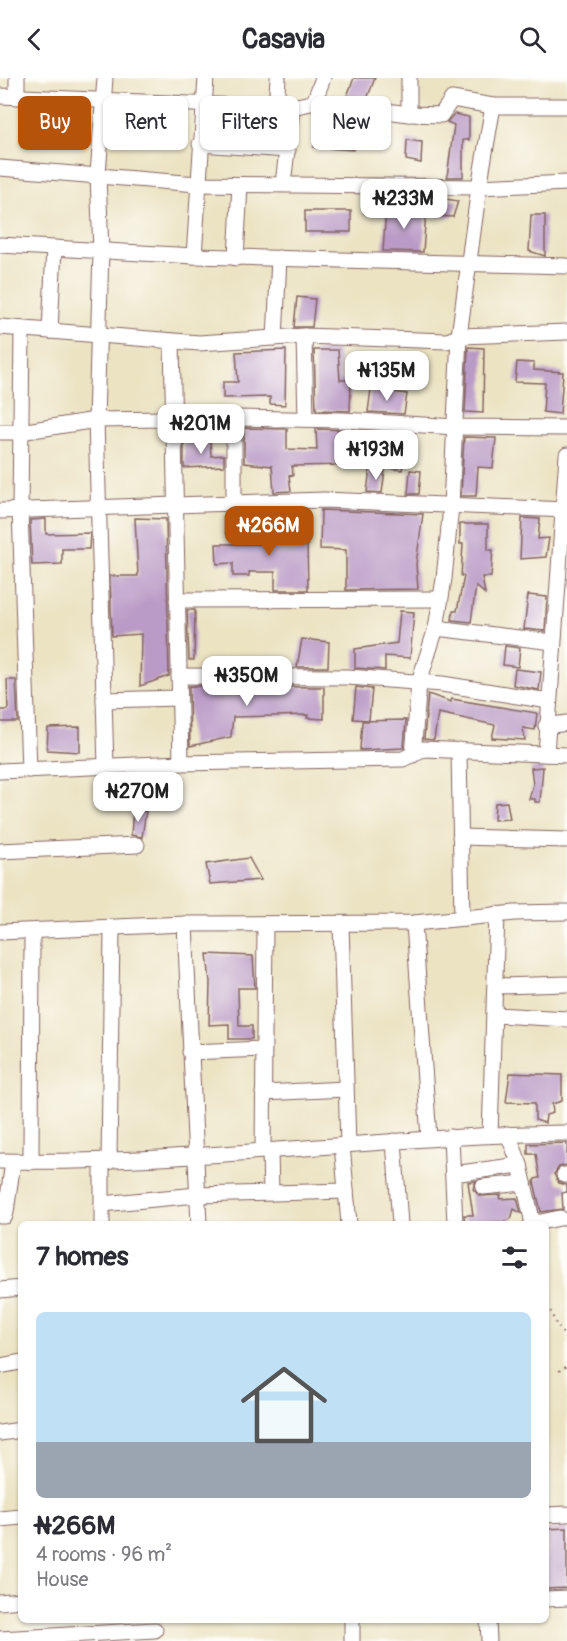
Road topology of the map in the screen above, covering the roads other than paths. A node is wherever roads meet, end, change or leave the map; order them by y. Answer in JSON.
{"nodes":[{"id":1,"x":17,"y":78,"type":"edge"},
{"id":2,"x":105,"y":78,"type":"edge"},
{"id":3,"x":206,"y":78,"type":"edge"},
{"id":4,"x":278,"y":78,"type":"edge"},
{"id":5,"x":323,"y":78,"type":"edge"},
{"id":6,"x":409,"y":78,"type":"edge"},
{"id":7,"x":0,"y":96,"type":"edge"},
{"id":8,"x":204,"y":96,"type":"edge"},
{"id":9,"x":282,"y":96,"type":"edge"},
{"id":10,"x":316,"y":96,"type":"edge"},
{"id":11,"x":17,"y":97,"type":"junction"},
{"id":12,"x":102,"y":101,"type":"junction"},
{"id":13,"x":200,"y":105,"type":"edge"},
{"id":14,"x":493,"y":105,"type":"junction"},
{"id":15,"x":567,"y":106,"type":"edge"},
{"id":16,"x":391,"y":112,"type":"edge"},
{"id":17,"x":409,"y":114,"type":"junction"},
{"id":18,"x":200,"y":144,"type":"edge"},
{"id":19,"x":288,"y":150,"type":"edge"},
{"id":20,"x":0,"y":168,"type":"edge"},
{"id":21,"x":98,"y":175,"type":"junction"},
{"id":22,"x":567,"y":183,"type":"edge"},
{"id":23,"x":197,"y":184,"type":"junction"},
{"id":24,"x":283,"y":184,"type":"junction"},
{"id":25,"x":240,"y":185,"type":"junction"},
{"id":26,"x":479,"y":187,"type":"junction"},
{"id":27,"x":0,"y":245,"type":"edge"},
{"id":28,"x":54,"y":248,"type":"junction"},
{"id":29,"x":101,"y":251,"type":"junction"},
{"id":30,"x":194,"y":256,"type":"junction"},
{"id":31,"x":236,"y":258,"type":"junction"},
{"id":32,"x":279,"y":258,"type":"junction"},
{"id":33,"x":468,"y":264,"type":"junction"},
{"id":34,"x":567,"y":267,"type":"edge"},
{"id":35,"x":0,"y":327,"type":"edge"},
{"id":36,"x":21,"y":329,"type":"junction"},
{"id":37,"x":50,"y":331,"type":"junction"},
{"id":38,"x":567,"y":332,"type":"edge"},
{"id":39,"x":97,"y":334,"type":"junction"},
{"id":40,"x":303,"y":336,"type":"junction"},
{"id":41,"x":459,"y":336,"type":"junction"},
{"id":42,"x":275,"y":338,"type":"junction"},
{"id":43,"x":172,"y":342,"type":"junction"},
{"id":44,"x":234,"y":418,"type":"junction"},
{"id":45,"x":172,"y":419,"type":"junction"},
{"id":46,"x":306,"y":419,"type":"junction"},
{"id":47,"x":96,"y":420,"type":"junction"},
{"id":48,"x":455,"y":427,"type":"junction"},
{"id":49,"x":567,"y":428,"type":"edge"},
{"id":50,"x":0,"y":432,"type":"edge"},
{"id":51,"x":20,"y":432,"type":"junction"},
{"id":52,"x":567,"y":455,"type":"edge"},
{"id":53,"x":234,"y":502,"type":"junction"},
{"id":54,"x":174,"y":503,"type":"junction"},
{"id":55,"x":451,"y":506,"type":"junction"},
{"id":56,"x":97,"y":507,"type":"junction"},
{"id":57,"x":20,"y":510,"type":"junction"},
{"id":58,"x":564,"y":510,"type":"edge"},
{"id":59,"x":0,"y":511,"type":"edge"},
{"id":60,"x":439,"y":599,"type":"junction"},
{"id":61,"x":177,"y":600,"type":"junction"},
{"id":62,"x":436,"y":628,"type":"junction"},
{"id":63,"x":553,"y":642,"type":"junction"},
{"id":64,"x":179,"y":676,"type":"junction"},
{"id":65,"x":419,"y":682,"type":"junction"},
{"id":66,"x":179,"y":698,"type":"junction"},
{"id":67,"x":104,"y":700,"type":"junction"},
{"id":68,"x":549,"y":701,"type":"junction"},
{"id":69,"x":567,"y":723,"type":"edge"},
{"id":70,"x":546,"y":726,"type":"junction"},
{"id":71,"x":459,"y":750,"type":"junction"},
{"id":72,"x":546,"y":754,"type":"junction"},
{"id":73,"x":413,"y":755,"type":"junction"},
{"id":74,"x":567,"y":755,"type":"edge"},
{"id":75,"x":181,"y":763,"type":"junction"},
{"id":76,"x":106,"y":767,"type":"junction"},
{"id":77,"x":28,"y":770,"type":"junction"},
{"id":78,"x":0,"y":771,"type":"edge"},
{"id":79,"x":460,"y":837,"type":"junction"},
{"id":80,"x":567,"y":840,"type":"edge"},
{"id":81,"x":137,"y":845,"type":"dead end"},
{"id":82,"x":0,"y":851,"type":"edge"},
{"id":83,"x":567,"y":912,"type":"edge"},
{"id":84,"x":497,"y":914,"type":"junction"},
{"id":85,"x":462,"y":918,"type":"junction"},
{"id":86,"x":414,"y":923,"type":"junction"},
{"id":87,"x":185,"y":924,"type":"junction"},
{"id":88,"x":265,"y":924,"type":"junction"},
{"id":89,"x":341,"y":925,"type":"junction"},
{"id":90,"x":112,"y":929,"type":"junction"},
{"id":91,"x":0,"y":932,"type":"edge"},
{"id":92,"x":32,"y":932,"type":"junction"},
{"id":93,"x":567,"y":984,"type":"edge"},
{"id":94,"x":497,"y":987,"type":"junction"},
{"id":95,"x":495,"y":1015,"type":"junction"},
{"id":96,"x":567,"y":1019,"type":"edge"},
{"id":97,"x":263,"y":1050,"type":"junction"},
{"id":98,"x":190,"y":1052,"type":"junction"},
{"id":99,"x":345,"y":1089,"type":"junction"},
{"id":100,"x":263,"y":1093,"type":"junction"},
{"id":101,"x":567,"y":1133,"type":"edge"},
{"id":102,"x":508,"y":1134,"type":"junction"},
{"id":103,"x":490,"y":1135,"type":"junction"},
{"id":104,"x":451,"y":1137,"type":"junction"},
{"id":105,"x":429,"y":1138,"type":"junction"},
{"id":106,"x":394,"y":1141,"type":"junction"},
{"id":107,"x":345,"y":1144,"type":"junction"},
{"id":108,"x":266,"y":1151,"type":"junction"},
{"id":109,"x":195,"y":1156,"type":"junction"},
{"id":110,"x":7,"y":1161,"type":"edge"},
{"id":111,"x":31,"y":1162,"type":"junction"},
{"id":112,"x":106,"y":1162,"type":"junction"},
{"id":113,"x":520,"y":1165,"type":"junction"},
{"id":114,"x":453,"y":1174,"type":"junction"},
{"id":115,"x":524,"y":1183,"type":"junction"},
{"id":116,"x":483,"y":1187,"type":"dead end"},
{"id":117,"x":346,"y":1191,"type":"junction"},
{"id":118,"x":272,"y":1193,"type":"junction"},
{"id":119,"x":197,"y":1195,"type":"junction"},
{"id":120,"x":102,"y":1204,"type":"junction"},
{"id":121,"x":0,"y":1216,"type":"edge"},
{"id":122,"x":560,"y":1218,"type":"dead end"},
{"id":123,"x":102,"y":1221,"type":"edge"},
{"id":124,"x":199,"y":1221,"type":"edge"},
{"id":125,"x":349,"y":1221,"type":"edge"},
{"id":126,"x":400,"y":1221,"type":"edge"},
{"id":127,"x":455,"y":1221,"type":"edge"},
{"id":128,"x":531,"y":1221,"type":"edge"},
{"id":129,"x":546,"y":1221,"type":"edge"},
{"id":130,"x":18,"y":1288,"type":"edge"},
{"id":131,"x":0,"y":1290,"type":"edge"},
{"id":132,"x":18,"y":1363,"type":"edge"},
{"id":133,"x":0,"y":1366,"type":"edge"},
{"id":134,"x":18,"y":1430,"type":"edge"},
{"id":135,"x":0,"y":1433,"type":"edge"},
{"id":136,"x":567,"y":1514,"type":"edge"},
{"id":137,"x":549,"y":1515,"type":"edge"},
{"id":138,"x":18,"y":1517,"type":"edge"},
{"id":139,"x":0,"y":1519,"type":"edge"},
{"id":140,"x":567,"y":1598,"type":"edge"},
{"id":141,"x":549,"y":1599,"type":"edge"},
{"id":142,"x":18,"y":1600,"type":"edge"},
{"id":143,"x":0,"y":1602,"type":"edge"},
{"id":144,"x":352,"y":1623,"type":"edge"},
{"id":145,"x":488,"y":1623,"type":"edge"},
{"id":146,"x":155,"y":1630,"type":"edge"},
{"id":147,"x":7,"y":1639,"type":"edge"},
{"id":148,"x":352,"y":1641,"type":"edge"},
{"id":149,"x":489,"y":1641,"type":"edge"}],
"edges":[{"from":1,"to":11,"type":"street"},
{"from":2,"to":12,"type":"street"},
{"from":3,"to":8,"type":"street"},
{"from":4,"to":9,"type":"street"},
{"from":5,"to":10,"type":"street"},
{"from":6,"to":17,"type":"street"},
{"from":7,"to":11,"type":"street"},
{"from":11,"to":12,"type":"street"},
{"from":12,"to":13,"type":"street"},
{"from":12,"to":21,"type":"street"},
{"from":14,"to":15,"type":"street"},
{"from":14,"to":17,"type":"street"},
{"from":14,"to":26,"type":"street"},
{"from":16,"to":17,"type":"street"},
{"from":18,"to":23,"type":"street"},
{"from":19,"to":24,"type":"street"},
{"from":20,"to":21,"type":"street"},
{"from":21,"to":23,"type":"street"},
{"from":21,"to":29,"type":"street"},
{"from":22,"to":26,"type":"street"},
{"from":23,"to":25,"type":"street"},
{"from":23,"to":30,"type":"street"},
{"from":24,"to":25,"type":"street"},
{"from":24,"to":26,"type":"street"},
{"from":25,"to":31,"type":"street"},
{"from":26,"to":33,"type":"street"},
{"from":27,"to":28,"type":"street"},
{"from":28,"to":29,"type":"street"},
{"from":28,"to":37,"type":"street"},
{"from":29,"to":30,"type":"street"},
{"from":29,"to":39,"type":"street"},
{"from":30,"to":31,"type":"street"},
{"from":31,"to":32,"type":"street"},
{"from":32,"to":33,"type":"street"},
{"from":32,"to":42,"type":"street"},
{"from":33,"to":34,"type":"street"},
{"from":33,"to":41,"type":"street"},
{"from":35,"to":36,"type":"street"},
{"from":36,"to":37,"type":"street"},
{"from":36,"to":51,"type":"street"},
{"from":37,"to":39,"type":"street"},
{"from":38,"to":41,"type":"street"},
{"from":39,"to":43,"type":"street"},
{"from":39,"to":47,"type":"street"},
{"from":40,"to":41,"type":"street"},
{"from":40,"to":42,"type":"street"},
{"from":40,"to":46,"type":"street"},
{"from":41,"to":48,"type":"street"},
{"from":42,"to":43,"type":"street"},
{"from":43,"to":45,"type":"street"},
{"from":44,"to":45,"type":"street"},
{"from":44,"to":46,"type":"street"},
{"from":44,"to":53,"type":"street"},
{"from":45,"to":47,"type":"street"},
{"from":45,"to":54,"type":"street"},
{"from":46,"to":48,"type":"street"},
{"from":47,"to":51,"type":"street"},
{"from":47,"to":56,"type":"street"},
{"from":48,"to":49,"type":"street"},
{"from":48,"to":55,"type":"street"},
{"from":50,"to":51,"type":"street"},
{"from":51,"to":57,"type":"street"},
{"from":52,"to":58,"type":"street"},
{"from":53,"to":54,"type":"street"},
{"from":53,"to":55,"type":"street"},
{"from":54,"to":56,"type":"street"},
{"from":54,"to":61,"type":"street"},
{"from":55,"to":58,"type":"street"},
{"from":55,"to":60,"type":"street"},
{"from":56,"to":57,"type":"street"},
{"from":56,"to":67,"type":"street"},
{"from":57,"to":59,"type":"street"},
{"from":57,"to":77,"type":"street"},
{"from":58,"to":63,"type":"street"},
{"from":60,"to":61,"type":"street"},
{"from":60,"to":62,"type":"street"},
{"from":61,"to":64,"type":"street"},
{"from":62,"to":63,"type":"street"},
{"from":62,"to":65,"type":"street"},
{"from":63,"to":68,"type":"street"},
{"from":64,"to":65,"type":"street"},
{"from":64,"to":66,"type":"street"},
{"from":65,"to":68,"type":"street"},
{"from":65,"to":73,"type":"street"},
{"from":66,"to":67,"type":"street"},
{"from":66,"to":75,"type":"street"},
{"from":67,"to":76,"type":"street"},
{"from":68,"to":70,"type":"street"},
{"from":69,"to":70,"type":"street"},
{"from":70,"to":72,"type":"street"},
{"from":71,"to":72,"type":"street"},
{"from":71,"to":73,"type":"street"},
{"from":71,"to":79,"type":"street"},
{"from":72,"to":74,"type":"street"},
{"from":73,"to":75,"type":"street"},
{"from":75,"to":76,"type":"street"},
{"from":76,"to":77,"type":"street"},
{"from":77,"to":78,"type":"street"},
{"from":79,"to":80,"type":"street"},
{"from":79,"to":85,"type":"street"},
{"from":81,"to":82,"type":"street"},
{"from":83,"to":84,"type":"street"},
{"from":84,"to":85,"type":"street"},
{"from":84,"to":94,"type":"street"},
{"from":85,"to":86,"type":"street"},
{"from":86,"to":89,"type":"street"},
{"from":86,"to":105,"type":"street"},
{"from":87,"to":88,"type":"street"},
{"from":87,"to":90,"type":"street"},
{"from":87,"to":98,"type":"street"},
{"from":88,"to":89,"type":"street"},
{"from":88,"to":97,"type":"street"},
{"from":89,"to":99,"type":"street"},
{"from":90,"to":92,"type":"street"},
{"from":90,"to":112,"type":"street"},
{"from":91,"to":92,"type":"street"},
{"from":92,"to":111,"type":"street"},
{"from":93,"to":94,"type":"street"},
{"from":94,"to":95,"type":"street"},
{"from":95,"to":96,"type":"street"},
{"from":95,"to":103,"type":"street"},
{"from":97,"to":98,"type":"street"},
{"from":97,"to":100,"type":"street"},
{"from":98,"to":109,"type":"street"},
{"from":99,"to":100,"type":"street"},
{"from":99,"to":107,"type":"street"},
{"from":100,"to":108,"type":"street"},
{"from":101,"to":102,"type":"street"},
{"from":102,"to":103,"type":"street"},
{"from":102,"to":113,"type":"street"},
{"from":103,"to":104,"type":"street"},
{"from":104,"to":105,"type":"street"},
{"from":104,"to":114,"type":"street"},
{"from":105,"to":106,"type":"street"},
{"from":106,"to":107,"type":"street"},
{"from":106,"to":126,"type":"street"},
{"from":107,"to":108,"type":"street"},
{"from":107,"to":117,"type":"street"},
{"from":108,"to":109,"type":"street"},
{"from":108,"to":118,"type":"street"},
{"from":109,"to":112,"type":"street"},
{"from":109,"to":119,"type":"street"},
{"from":110,"to":111,"type":"street"},
{"from":110,"to":121,"type":"street"},
{"from":111,"to":112,"type":"street"},
{"from":112,"to":120,"type":"street"},
{"from":113,"to":114,"type":"street"},
{"from":113,"to":115,"type":"street"},
{"from":114,"to":127,"type":"street"},
{"from":115,"to":116,"type":"street"},
{"from":115,"to":128,"type":"street"},
{"from":117,"to":118,"type":"street"},
{"from":117,"to":125,"type":"street"},
{"from":118,"to":119,"type":"street"},
{"from":119,"to":120,"type":"street"},
{"from":119,"to":124,"type":"street"},
{"from":120,"to":123,"type":"street"},
{"from":122,"to":129,"type":"street"},
{"from":130,"to":131,"type":"street"},
{"from":132,"to":133,"type":"street"},
{"from":134,"to":135,"type":"street"},
{"from":136,"to":137,"type":"street"},
{"from":138,"to":139,"type":"street"},
{"from":140,"to":141,"type":"street"},
{"from":142,"to":143,"type":"street"},
{"from":144,"to":148,"type":"street"},
{"from":145,"to":149,"type":"street"},
{"from":146,"to":147,"type":"street"}]}
